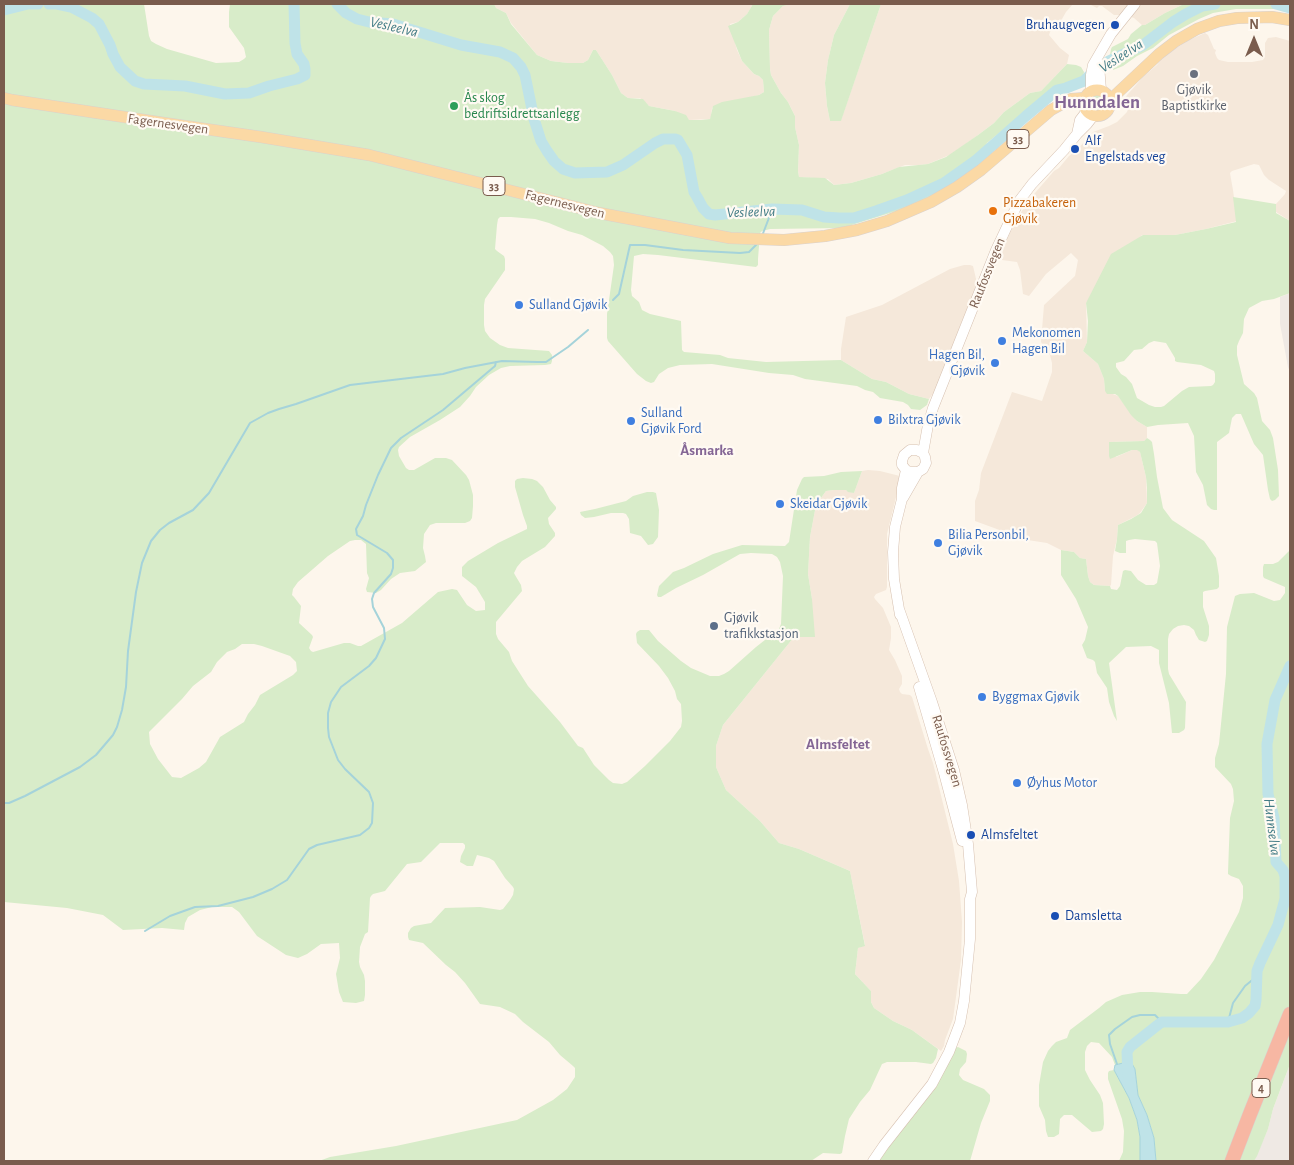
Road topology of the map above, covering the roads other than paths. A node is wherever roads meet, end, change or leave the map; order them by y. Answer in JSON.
{"nodes":[{"id":1,"x":1135,"y":4,"type":"edge"},
{"id":2,"x":1246,"y":18,"type":"junction"},
{"id":3,"x":1290,"y":20,"type":"edge"},
{"id":4,"x":1290,"y":28,"type":"edge"},
{"id":5,"x":4,"y":98,"type":"edge"},
{"id":6,"x":1095,"y":100,"type":"junction"},
{"id":7,"x":928,"y":425,"type":"junction"},
{"id":8,"x":910,"y":450,"type":"junction"},
{"id":9,"x":923,"y":453,"type":"junction"},
{"id":10,"x":906,"y":470,"type":"junction"},
{"id":11,"x":918,"y":472,"type":"junction"},
{"id":12,"x":902,"y":499,"type":"junction"},
{"id":13,"x":1290,"y":1014,"type":"edge"},
{"id":14,"x":1290,"y":1030,"type":"edge"},
{"id":15,"x":873,"y":1161,"type":"edge"},
{"id":16,"x":1232,"y":1161,"type":"edge"},
{"id":17,"x":1238,"y":1161,"type":"edge"}],
"edges":[{"from":1,"to":6,"type":"main road"},
{"from":2,"to":3,"type":"main road"},
{"from":2,"to":4,"type":"main road"},
{"from":2,"to":6,"type":"main road"},
{"from":5,"to":6,"type":"main road","name":"Fagernesvegen","number":"33"},
{"from":6,"to":7,"type":"main road","name":"Raufossvegen"},
{"from":7,"to":8,"type":"main road","name":"Raufossvegen"},
{"from":7,"to":9,"type":"main road","name":"Raufossvegen"},
{"from":8,"to":9,"type":"main road"},
{"from":8,"to":10,"type":"main road","name":"Raufossvegen"},
{"from":9,"to":11,"type":"main road","name":"Raufossvegen"},
{"from":10,"to":11,"type":"main road"},
{"from":10,"to":12,"type":"main road","name":"Raufossvegen"},
{"from":11,"to":12,"type":"main road","name":"Raufossvegen"},
{"from":12,"to":15,"type":"main road","name":"Raufossvegen"},
{"from":13,"to":16,"type":"highway","number":"4"},
{"from":14,"to":17,"type":"highway","number":"4"}]}
